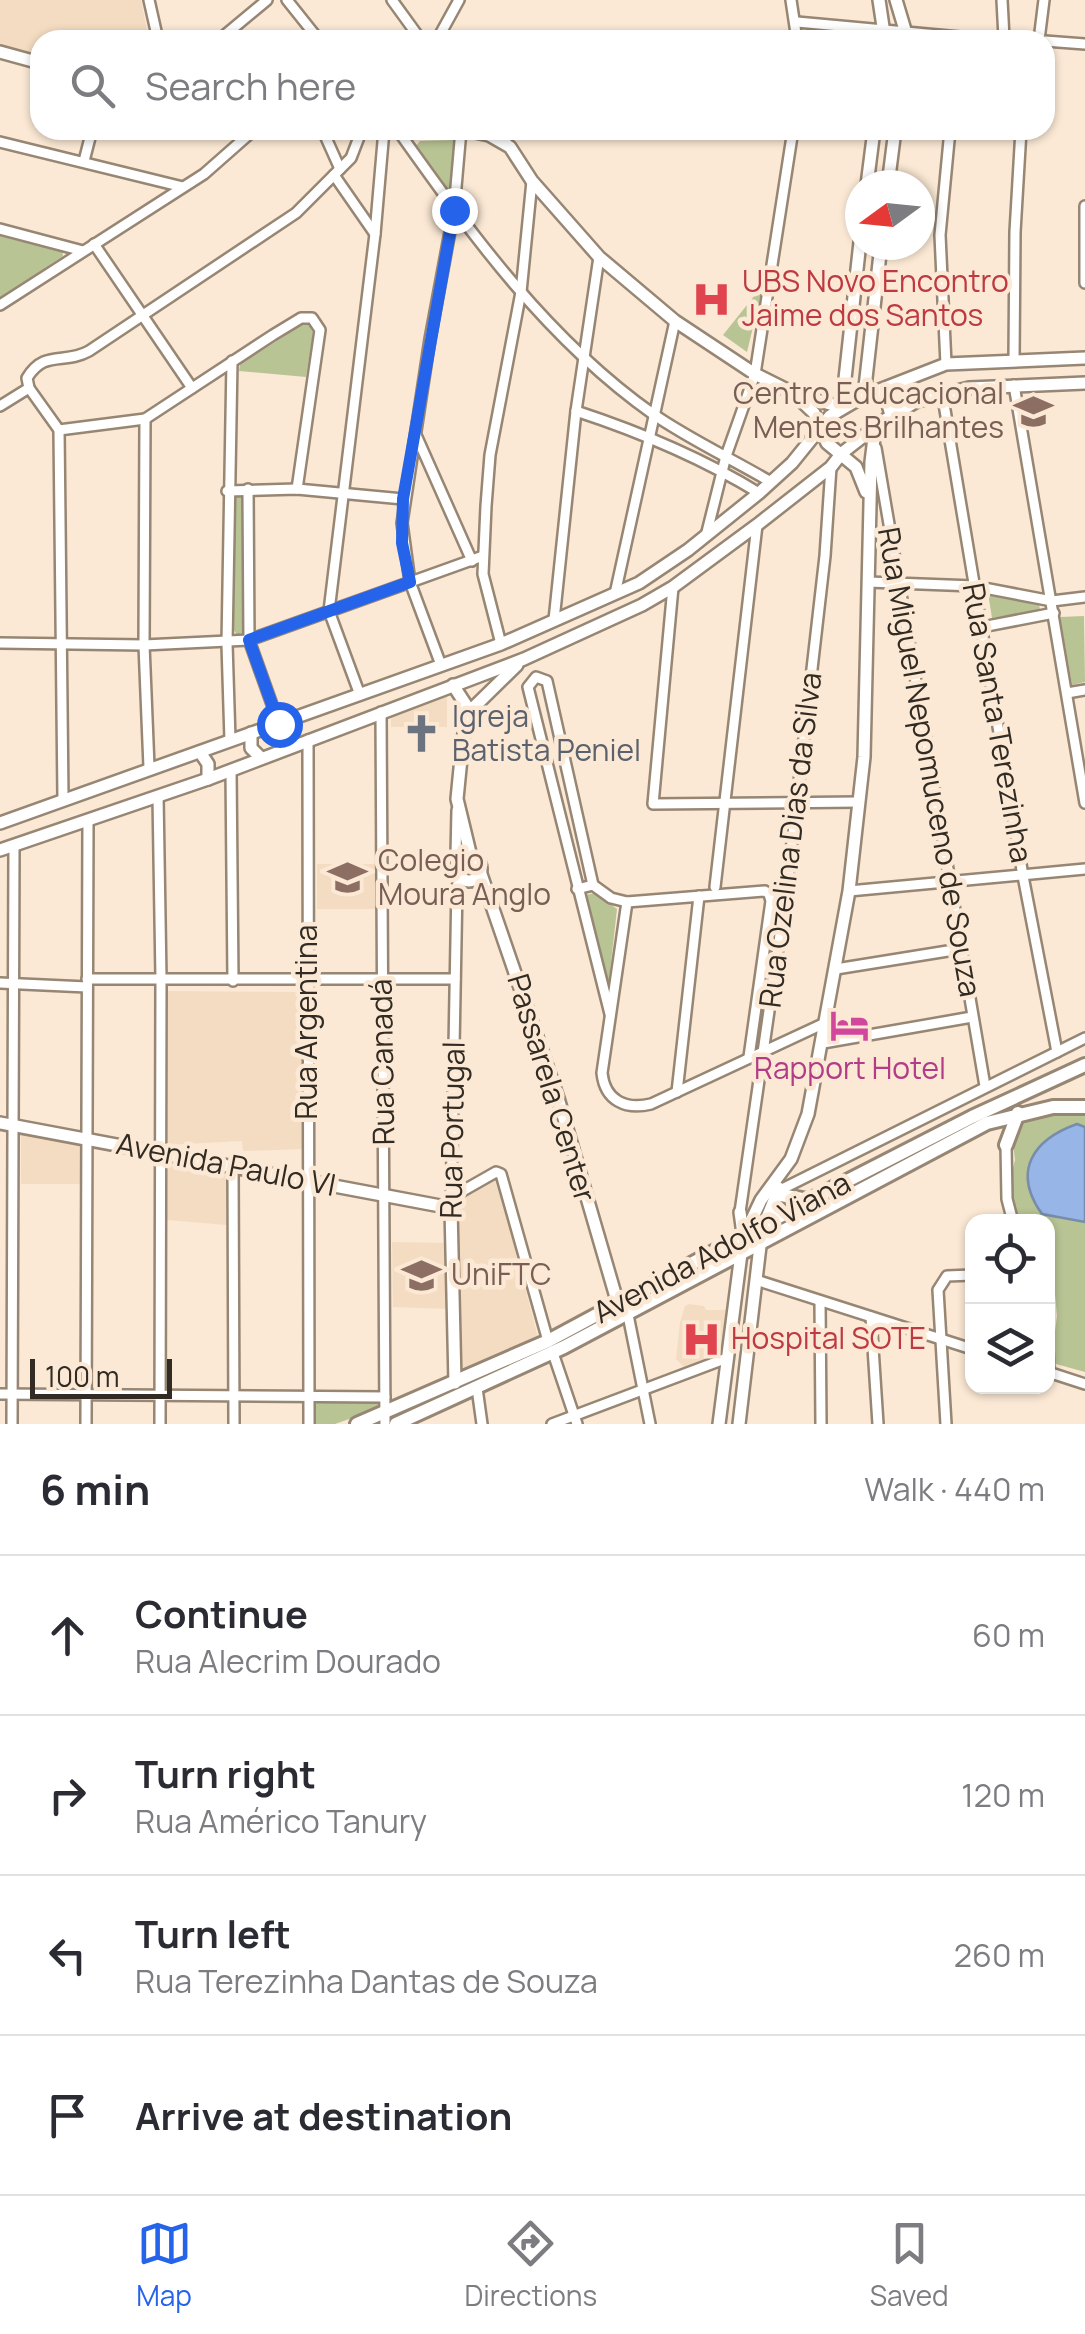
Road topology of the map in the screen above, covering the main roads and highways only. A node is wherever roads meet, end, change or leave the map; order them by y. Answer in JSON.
{"nodes":[{"id":1,"x":1085,"y":1065,"type":"edge"},
{"id":2,"x":1081,"y":1110,"type":"edge"},
{"id":3,"x":1018,"y":1114,"type":"junction"},
{"id":4,"x":987,"y":1123,"type":"junction"},
{"id":5,"x":777,"y":1192,"type":"road end"},
{"id":6,"x":810,"y":1200,"type":"junction"},
{"id":7,"x":550,"y":1347,"type":"junction"},
{"id":8,"x":385,"y":1419,"type":"edge"},
{"id":9,"x":357,"y":1424,"type":"edge"},
{"id":10,"x":396,"y":1424,"type":"edge"}],
"edges":[{"from":1,"to":6,"type":"main road","name":"Avenida Adolfo Viana"},
{"from":2,"to":3,"type":"main road","name":"Avenida Adolfo Viana"},
{"from":3,"to":4,"type":"main road","name":"Avenida Adolfo Viana"},
{"from":3,"to":4,"type":"main road"},
{"from":4,"to":7,"type":"main road","name":"Avenida Adolfo Viana"},
{"from":5,"to":6,"type":"main road"},
{"from":6,"to":7,"type":"main road","name":"Avenida Adolfo Viana"},
{"from":7,"to":8,"type":"main road","name":"Avenida Adolfo Viana"},
{"from":7,"to":10,"type":"main road","name":"Avenida Adolfo Viana"},
{"from":8,"to":9,"type":"main road","name":"Avenida Adolfo Viana"}]}
